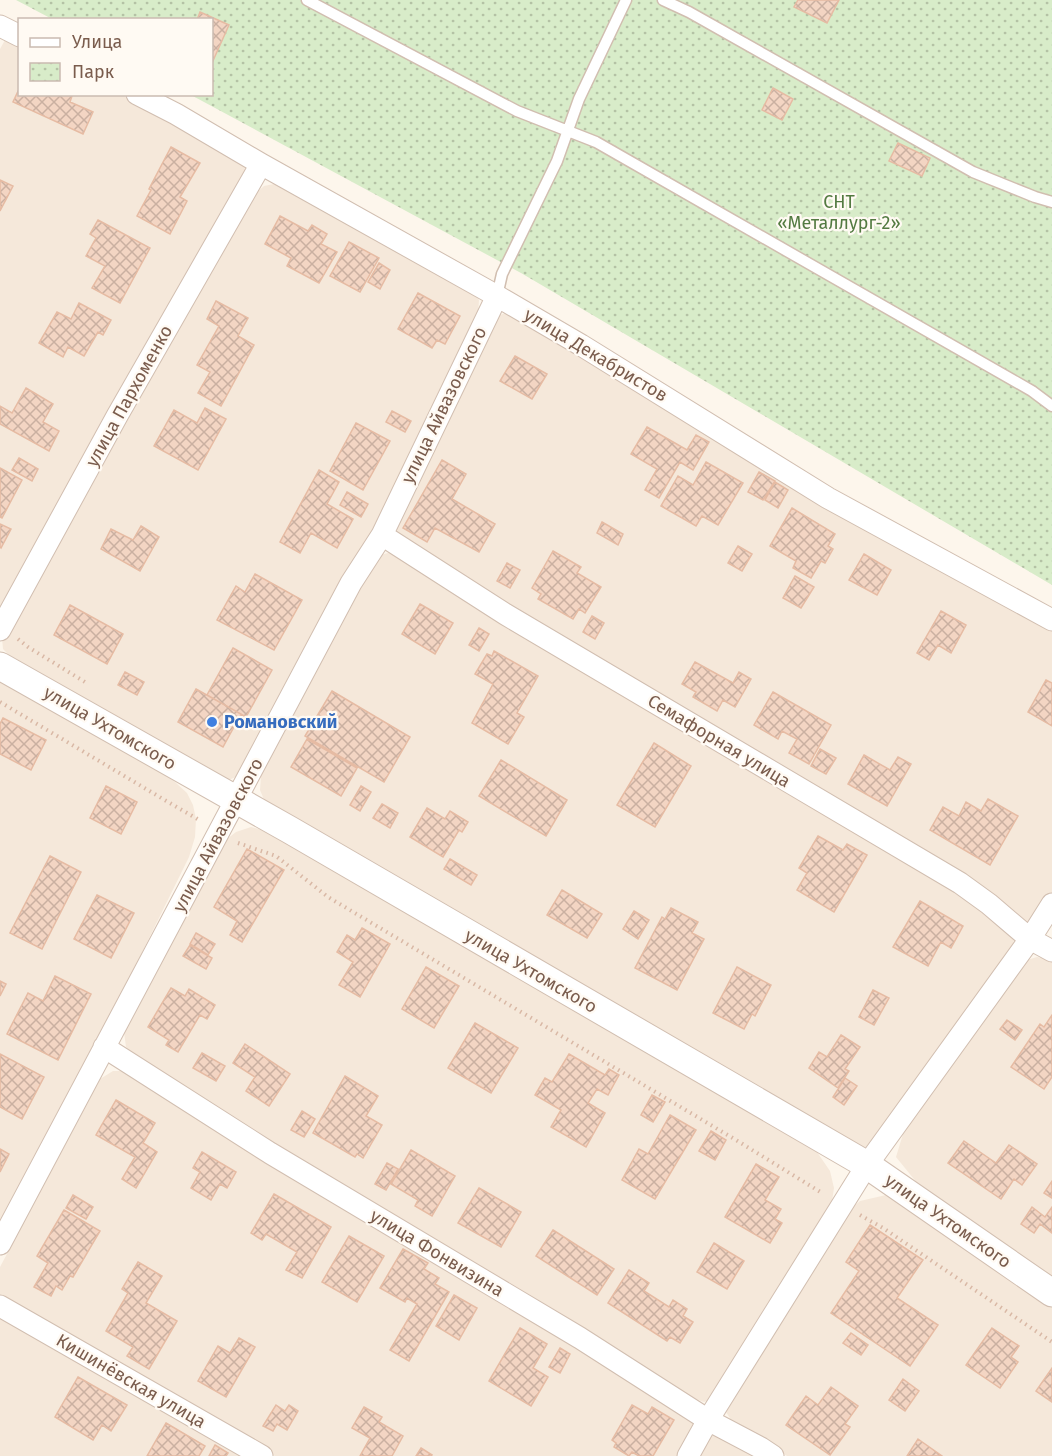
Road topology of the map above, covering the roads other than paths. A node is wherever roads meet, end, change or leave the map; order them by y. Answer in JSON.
{"nodes":[{"id":1,"x":308,"y":0,"type":"edge"},
{"id":2,"x":626,"y":0,"type":"edge"},
{"id":3,"x":663,"y":0,"type":"edge"},
{"id":4,"x":141,"y":96,"type":"edge"},
{"id":5,"x":568,"y":131,"type":"junction"},
{"id":6,"x":261,"y":164,"type":"junction"},
{"id":7,"x":1052,"y":202,"type":"edge"},
{"id":8,"x":497,"y":296,"type":"junction"},
{"id":9,"x":1052,"y":406,"type":"edge"},
{"id":10,"x":382,"y":535,"type":"junction"},
{"id":11,"x":1052,"y":620,"type":"edge"},
{"id":12,"x":0,"y":630,"type":"edge"},
{"id":13,"x":0,"y":666,"type":"edge"},
{"id":14,"x":237,"y":800,"type":"junction"},
{"id":15,"x":1052,"y":904,"type":"edge"},
{"id":16,"x":1030,"y":939,"type":"junction"},
{"id":17,"x":1052,"y":951,"type":"edge"},
{"id":18,"x":104,"y":1047,"type":"junction"},
{"id":19,"x":867,"y":1166,"type":"junction"},
{"id":20,"x":0,"y":1244,"type":"edge"},
{"id":21,"x":1052,"y":1293,"type":"edge"},
{"id":22,"x":0,"y":1306,"type":"edge"},
{"id":23,"x":708,"y":1420,"type":"junction"},
{"id":24,"x":261,"y":1456,"type":"edge"},
{"id":25,"x":688,"y":1456,"type":"edge"},
{"id":26,"x":773,"y":1456,"type":"edge"}],
"edges":[{"from":1,"to":5,"type":"lane"},
{"from":2,"to":5,"type":"lane"},
{"from":3,"to":7,"type":"lane"},
{"from":4,"to":6,"type":"street","name":"улица Декабристов"},
{"from":5,"to":8,"type":"lane"},
{"from":5,"to":9,"type":"lane"},
{"from":6,"to":8,"type":"street","name":"улица Декабристов"},
{"from":6,"to":12,"type":"street","name":"улица Пархоменко"},
{"from":8,"to":10,"type":"street","name":"улица Айвазовского"},
{"from":8,"to":11,"type":"street","name":"улица Декабристов"},
{"from":10,"to":14,"type":"street","name":"улица Айвазовского"},
{"from":10,"to":16,"type":"street","name":"Семафорная улица"},
{"from":13,"to":14,"type":"street","name":"улица Ухтомского"},
{"from":14,"to":18,"type":"street","name":"улица Айвазовского"},
{"from":14,"to":19,"type":"street","name":"улица Ухтомского"},
{"from":15,"to":16,"type":"street"},
{"from":16,"to":17,"type":"street","name":"Семафорная улица"},
{"from":16,"to":19,"type":"street"},
{"from":18,"to":20,"type":"street","name":"улица Айвазовского"},
{"from":18,"to":23,"type":"street","name":"улица Фонвизина"},
{"from":19,"to":21,"type":"street","name":"улица Ухтомского"},
{"from":19,"to":23,"type":"street"},
{"from":22,"to":24,"type":"street","name":"Кишинёвская улица"},
{"from":23,"to":25,"type":"street"},
{"from":23,"to":26,"type":"street","name":"улица Фонвизина"}]}
